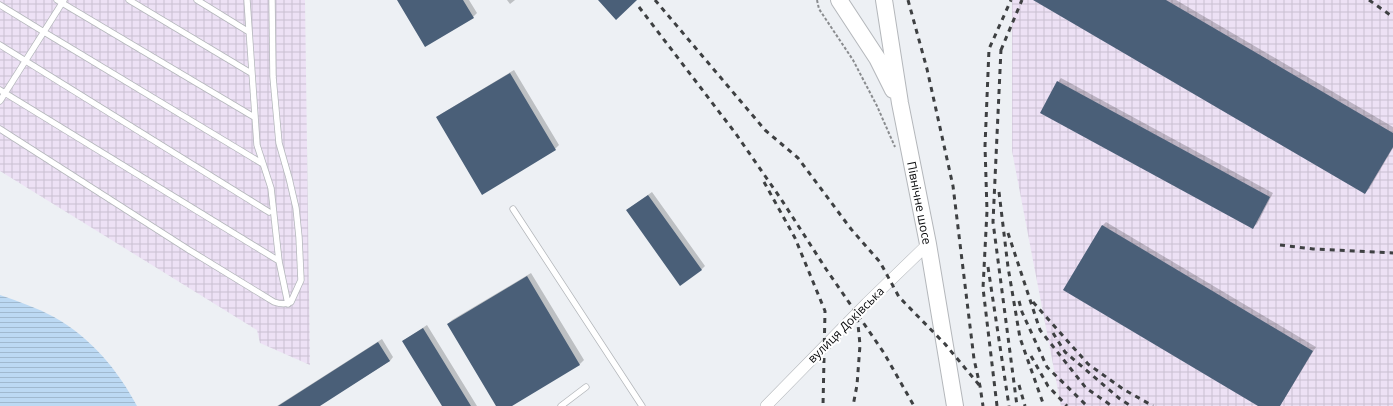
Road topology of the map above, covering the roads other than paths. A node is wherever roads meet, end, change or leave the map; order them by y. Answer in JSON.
{"nodes":[{"id":1,"x":129,"y":0,"type":"edge"},
{"id":2,"x":196,"y":0,"type":"edge"},
{"id":3,"x":247,"y":0,"type":"edge"},
{"id":4,"x":272,"y":0,"type":"edge"},
{"id":5,"x":839,"y":0,"type":"edge"},
{"id":6,"x":884,"y":0,"type":"edge"},
{"id":7,"x":61,"y":1,"type":"edge"},
{"id":8,"x":0,"y":4,"type":"edge"},
{"id":9,"x":44,"y":32,"type":"junction"},
{"id":10,"x":249,"y":32,"type":"junction"},
{"id":11,"x":0,"y":45,"type":"edge"},
{"id":12,"x":25,"y":61,"type":"junction"},
{"id":13,"x":251,"y":74,"type":"junction"},
{"id":14,"x":3,"y":92,"type":"edge"},
{"id":15,"x":0,"y":101,"type":"edge"},
{"id":16,"x":900,"y":103,"type":"junction"},
{"id":17,"x":254,"y":117,"type":"junction"},
{"id":18,"x":0,"y":129,"type":"edge"},
{"id":19,"x":263,"y":164,"type":"junction"},
{"id":20,"x":513,"y":209,"type":"dead end"},
{"id":21,"x":270,"y":212,"type":"dead end"},
{"id":22,"x":928,"y":244,"type":"junction"},
{"id":23,"x":279,"y":261,"type":"junction"},
{"id":24,"x":288,"y":304,"type":"junction"},
{"id":25,"x":586,"y":387,"type":"dead end"},
{"id":26,"x":561,"y":406,"type":"edge"},
{"id":27,"x":642,"y":406,"type":"edge"},
{"id":28,"x":766,"y":406,"type":"edge"},
{"id":29,"x":956,"y":406,"type":"edge"}],
"edges":[{"from":1,"to":13,"type":"lane"},
{"from":2,"to":10,"type":"lane"},
{"from":3,"to":10,"type":"lane"},
{"from":4,"to":24,"type":"lane"},
{"from":5,"to":16,"type":"main road"},
{"from":6,"to":16,"type":"main road","name":"Північне шосе"},
{"from":7,"to":9,"type":"lane"},
{"from":7,"to":17,"type":"lane"},
{"from":8,"to":9,"type":"lane"},
{"from":9,"to":12,"type":"lane"},
{"from":9,"to":19,"type":"lane"},
{"from":10,"to":13,"type":"lane"},
{"from":11,"to":12,"type":"lane"},
{"from":12,"to":14,"type":"lane"},
{"from":12,"to":21,"type":"lane"},
{"from":13,"to":17,"type":"lane"},
{"from":14,"to":15,"type":"lane"},
{"from":14,"to":23,"type":"lane"},
{"from":16,"to":22,"type":"main road","name":"Північне шосе"},
{"from":17,"to":19,"type":"lane"},
{"from":18,"to":24,"type":"lane"},
{"from":19,"to":23,"type":"lane"},
{"from":20,"to":27,"type":"lane"},
{"from":22,"to":28,"type":"street","name":"вулиця Доківська"},
{"from":22,"to":29,"type":"main road","name":"Північне шосе"},
{"from":23,"to":24,"type":"lane"},
{"from":25,"to":26,"type":"lane"}]}
